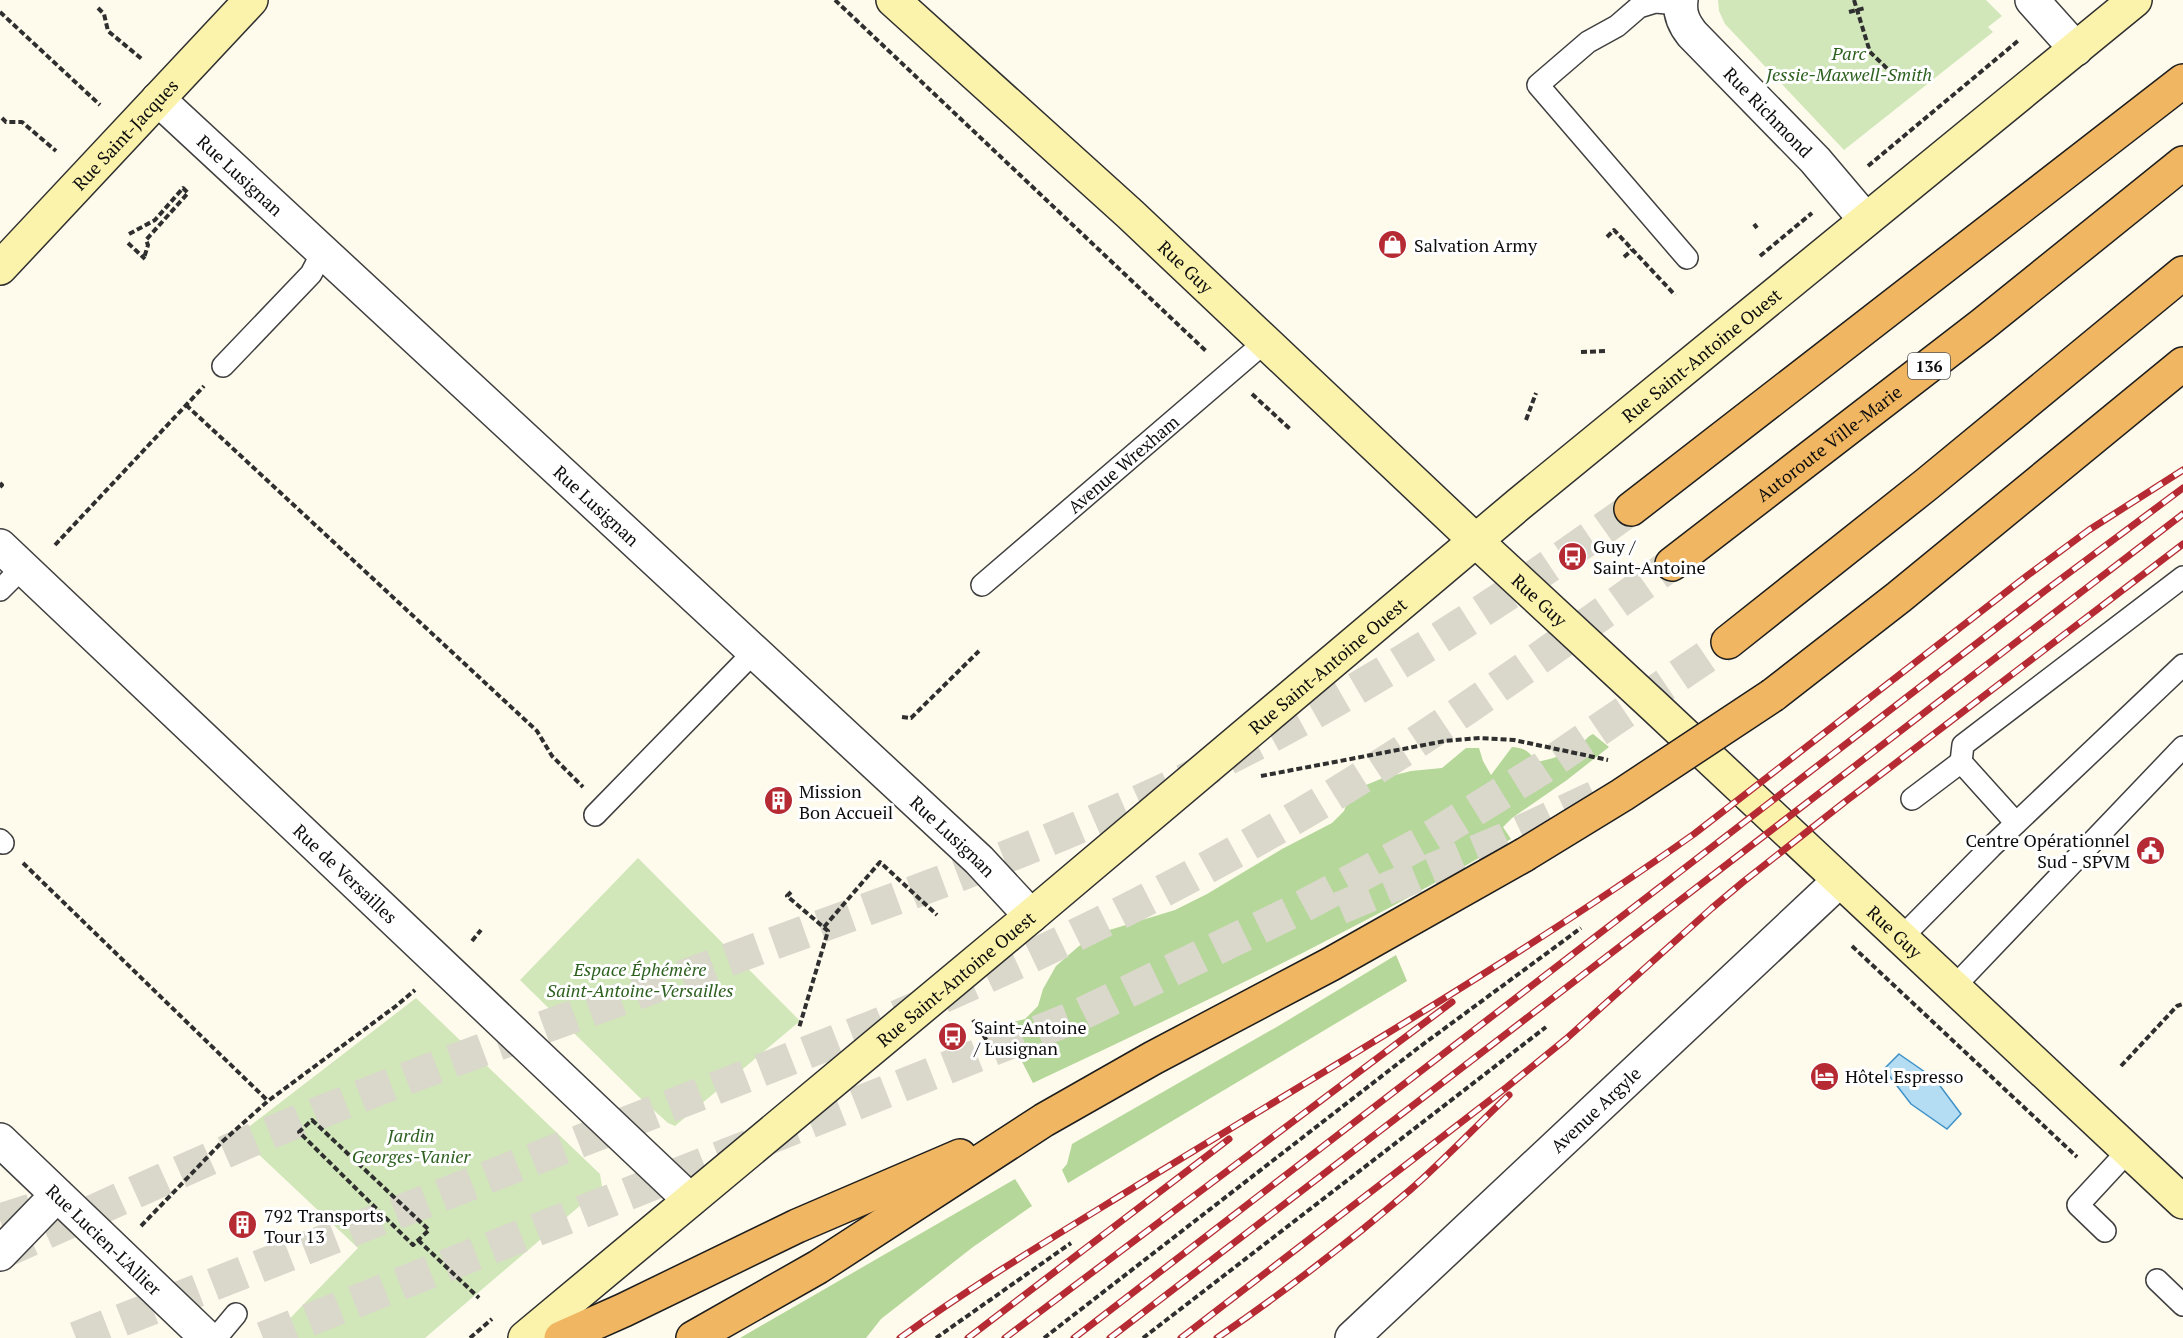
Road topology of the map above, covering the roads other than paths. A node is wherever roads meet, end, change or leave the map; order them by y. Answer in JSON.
{"nodes":[{"id":1,"x":251,"y":0,"type":"edge"},
{"id":2,"x":893,"y":0,"type":"edge"},
{"id":3,"x":2032,"y":0,"type":"edge"},
{"id":4,"x":2135,"y":0,"type":"edge"},
{"id":5,"x":1681,"y":2,"type":"edge"},
{"id":6,"x":2076,"y":49,"type":"junction"},
{"id":7,"x":2183,"y":81,"type":"edge"},
{"id":8,"x":158,"y":99,"type":"junction"},
{"id":9,"x":2183,"y":163,"type":"edge"},
{"id":10,"x":1865,"y":219,"type":"junction"},
{"id":11,"x":323,"y":251,"type":"junction"},
{"id":12,"x":1687,"y":258,"type":"dead end"},
{"id":13,"x":0,"y":268,"type":"edge"},
{"id":14,"x":2183,"y":273,"type":"edge"},
{"id":15,"x":1264,"y":342,"type":"junction"},
{"id":16,"x":2183,"y":364,"type":"edge"},
{"id":17,"x":223,"y":366,"type":"road end"},
{"id":18,"x":1631,"y":509,"type":"tunnel mouth"},
{"id":19,"x":1476,"y":541,"type":"junction"},
{"id":20,"x":1672,"y":564,"type":"tunnel mouth"},
{"id":21,"x":7,"y":568,"type":"edge"},
{"id":22,"x":2183,"y":577,"type":"edge"},
{"id":23,"x":982,"y":585,"type":"dead end"},
{"id":24,"x":1728,"y":642,"type":"tunnel mouth"},
{"id":25,"x":753,"y":653,"type":"junction"},
{"id":26,"x":2183,"y":665,"type":"edge"},
{"id":27,"x":2183,"y":747,"type":"edge"},
{"id":28,"x":1960,"y":762,"type":"junction"},
{"id":29,"x":1912,"y":799,"type":"dead end"},
{"id":30,"x":595,"y":815,"type":"dead end"},
{"id":31,"x":2016,"y":823,"type":"junction"},
{"id":32,"x":1839,"y":881,"type":"junction"},
{"id":33,"x":1031,"y":916,"type":"junction"},
{"id":34,"x":1901,"y":939,"type":"junction"},
{"id":35,"x":1953,"y":988,"type":"junction"},
{"id":36,"x":1044,"y":1120,"type":"junction"},
{"id":37,"x":0,"y":1140,"type":"edge"},
{"id":38,"x":2128,"y":1151,"type":"junction"},
{"id":39,"x":57,"y":1195,"type":"junction"},
{"id":40,"x":690,"y":1200,"type":"junction"},
{"id":41,"x":2183,"y":1202,"type":"edge"},
{"id":42,"x":2105,"y":1231,"type":"dead end"},
{"id":43,"x":0,"y":1254,"type":"edge"},
{"id":44,"x":2157,"y":1280,"type":"dead end"},
{"id":45,"x":2183,"y":1305,"type":"edge"},
{"id":46,"x":236,"y":1314,"type":"dead end"},
{"id":47,"x":207,"y":1338,"type":"edge"},
{"id":48,"x":216,"y":1338,"type":"edge"},
{"id":49,"x":525,"y":1338,"type":"edge"},
{"id":50,"x":561,"y":1338,"type":"edge"},
{"id":51,"x":693,"y":1338,"type":"edge"},
{"id":52,"x":1352,"y":1338,"type":"edge"}],
"edges":[{"from":1,"to":8,"type":"main road","name":"Rue Saint-Jacques"},
{"from":2,"to":15,"type":"main road","name":"Rue Guy"},
{"from":3,"to":6,"type":"street"},
{"from":4,"to":6,"type":"main road","name":"Rue Saint-Antoine Ouest"},
{"from":5,"to":10,"type":"street","name":"Rue Richmond"},
{"from":5,"to":12,"type":"lane"},
{"from":6,"to":10,"type":"main road","name":"Rue Saint-Antoine Ouest"},
{"from":7,"to":18,"type":"highway"},
{"from":8,"to":11,"type":"street","name":"Rue Lusignan"},
{"from":8,"to":13,"type":"main road","name":"Rue Saint-Jacques"},
{"from":9,"to":20,"type":"highway","name":"Autoroute Ville-Marie","number":"136"},
{"from":10,"to":19,"type":"main road","name":"Rue Saint-Antoine Ouest"},
{"from":11,"to":17,"type":"lane"},
{"from":11,"to":25,"type":"street","name":"Rue Lusignan"},
{"from":14,"to":24,"type":"highway"},
{"from":15,"to":19,"type":"main road","name":"Rue Guy"},
{"from":15,"to":23,"type":"lane","name":"Avenue Wrexham"},
{"from":16,"to":36,"type":"highway","bridge":true},
{"from":19,"to":32,"type":"main road","name":"Rue Guy"},
{"from":19,"to":33,"type":"main road","name":"Rue Saint-Antoine Ouest"},
{"from":21,"to":40,"type":"street","name":"Rue de Versailles"},
{"from":22,"to":28,"type":"lane"},
{"from":25,"to":30,"type":"lane"},
{"from":25,"to":33,"type":"street","name":"Rue Lusignan"},
{"from":26,"to":31,"type":"lane"},
{"from":27,"to":35,"type":"lane"},
{"from":28,"to":29,"type":"lane"},
{"from":28,"to":31,"type":"lane"},
{"from":31,"to":34,"type":"lane"},
{"from":32,"to":34,"type":"main road","name":"Rue Guy"},
{"from":32,"to":52,"type":"street","name":"Avenue Argyle"},
{"from":33,"to":40,"type":"main road","name":"Rue Saint-Antoine Ouest"},
{"from":34,"to":35,"type":"main road","name":"Rue Guy"},
{"from":35,"to":38,"type":"main road","name":"Rue Guy"},
{"from":36,"to":50,"type":"highway"},
{"from":36,"to":51,"type":"highway"},
{"from":37,"to":39,"type":"street","name":"Rue Lucien-L'Allier"},
{"from":38,"to":41,"type":"main road","name":"Rue Guy"},
{"from":38,"to":42,"type":"lane"},
{"from":39,"to":43,"type":"street"},
{"from":39,"to":47,"type":"street","name":"Rue Lucien-L'Allier"},
{"from":40,"to":49,"type":"main road","name":"Rue Saint-Antoine Ouest"},
{"from":44,"to":45,"type":"lane"},
{"from":46,"to":48,"type":"lane"}]}
